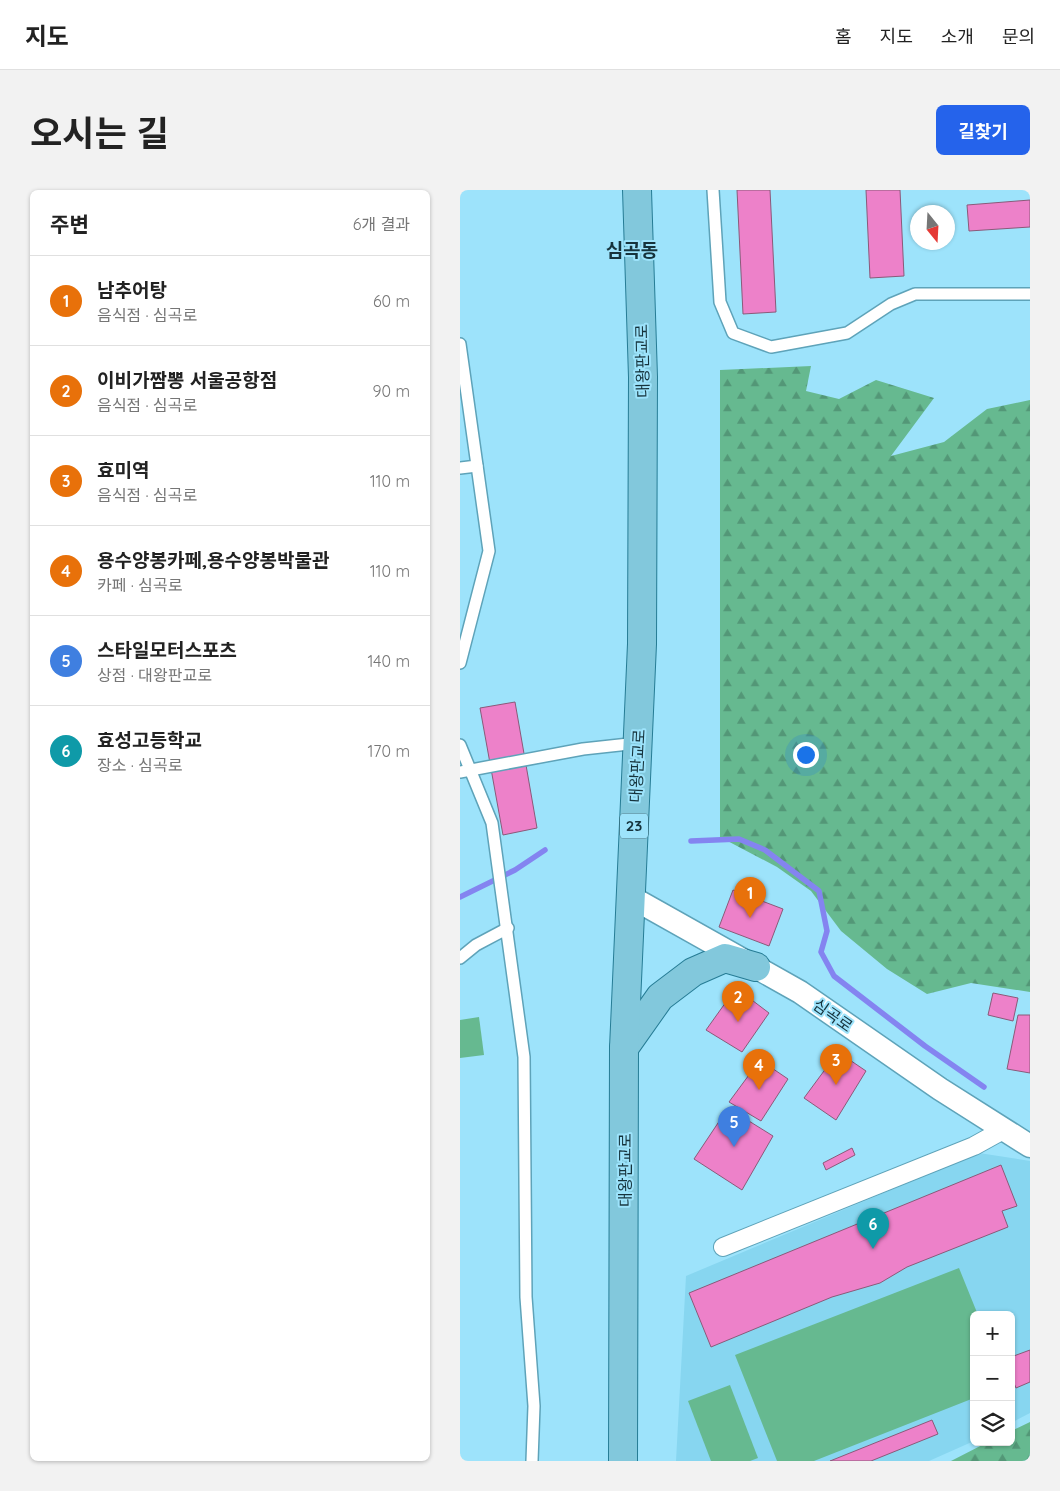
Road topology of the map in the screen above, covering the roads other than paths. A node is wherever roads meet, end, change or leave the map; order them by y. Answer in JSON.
{"nodes":[{"id":1,"x":637,"y":190,"type":"edge"},
{"id":2,"x":713,"y":190,"type":"edge"},
{"id":3,"x":1030,"y":294,"type":"edge"},
{"id":4,"x":460,"y":344,"type":"edge"},
{"id":5,"x":477,"y":466,"type":"junction"},
{"id":6,"x":460,"y":468,"type":"edge"},
{"id":7,"x":460,"y":663,"type":"edge"},
{"id":8,"x":638,"y":743,"type":"junction"},
{"id":9,"x":460,"y":745,"type":"edge"},
{"id":10,"x":466,"y":771,"type":"edge"},
{"id":11,"x":630,"y":896,"type":"junction"},
{"id":12,"x":508,"y":928,"type":"junction"},
{"id":13,"x":460,"y":958,"type":"edge"},
{"id":14,"x":756,"y":967,"type":"junction"},
{"id":15,"x":624,"y":1048,"type":"junction"},
{"id":16,"x":1003,"y":1130,"type":"junction"},
{"id":17,"x":1030,"y":1146,"type":"edge"},
{"id":18,"x":723,"y":1247,"type":"dead end"},
{"id":19,"x":532,"y":1461,"type":"edge"},
{"id":20,"x":623,"y":1461,"type":"edge"}],
"edges":[{"from":1,"to":8,"type":"main road","name":"대왕판교로","number":"23"},
{"from":2,"to":3,"type":"lane"},
{"from":4,"to":5,"type":"lane"},
{"from":5,"to":6,"type":"lane"},
{"from":5,"to":7,"type":"lane"},
{"from":8,"to":10,"type":"lane"},
{"from":8,"to":11,"type":"main road","name":"대왕판교로","number":"23"},
{"from":9,"to":10,"type":"lane"},
{"from":10,"to":12,"type":"lane"},
{"from":11,"to":14,"type":"street","name":"심곡로"},
{"from":11,"to":15,"type":"main road","name":"대왕판교로","number":"23"},
{"from":12,"to":13,"type":"lane"},
{"from":12,"to":19,"type":"lane"},
{"from":14,"to":15,"type":"main road"},
{"from":14,"to":16,"type":"street","name":"심곡로"},
{"from":15,"to":20,"type":"main road","name":"대왕판교로","number":"23"},
{"from":16,"to":17,"type":"street","name":"심곡로"},
{"from":16,"to":18,"type":"street"}]}
